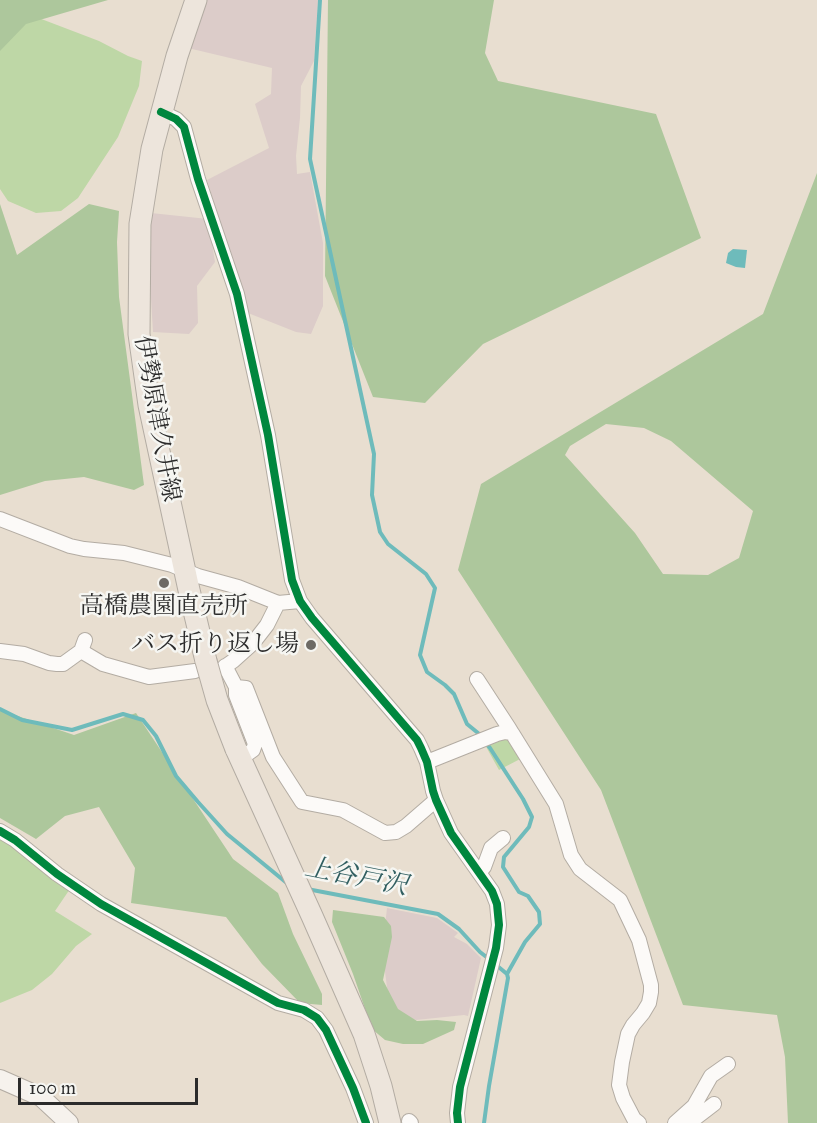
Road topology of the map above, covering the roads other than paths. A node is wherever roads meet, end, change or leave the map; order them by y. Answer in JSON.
{"nodes":[{"id":1,"x":196,"y":0,"type":"edge"},
{"id":2,"x":161,"y":112,"type":"junction"},
{"id":3,"x":0,"y":519,"type":"edge"},
{"id":4,"x":185,"y":571,"type":"junction"},
{"id":5,"x":300,"y":601,"type":"junction"},
{"id":6,"x":278,"y":603,"type":"junction"},
{"id":7,"x":0,"y":651,"type":"edge"},
{"id":8,"x":212,"y":667,"type":"junction"},
{"id":9,"x":477,"y":679,"type":"dead end"},
{"id":10,"x":236,"y":687,"type":"junction"},
{"id":11,"x":512,"y":733,"type":"junction"},
{"id":12,"x":240,"y":759,"type":"junction"},
{"id":13,"x":427,"y":762,"type":"junction"},
{"id":14,"x":436,"y":800,"type":"junction"},
{"id":15,"x":0,"y":831,"type":"edge"},
{"id":16,"x":503,"y":838,"type":"dead end"},
{"id":17,"x":480,"y":872,"type":"junction"},
{"id":18,"x":728,"y":1064,"type":"dead end"},
{"id":19,"x":0,"y":1079,"type":"edge"},
{"id":20,"x":714,"y":1104,"type":"dead end"},
{"id":21,"x":403,"y":1122,"type":"edge"},
{"id":22,"x":69,"y":1123,"type":"edge"},
{"id":23,"x":366,"y":1123,"type":"edge"},
{"id":24,"x":458,"y":1123,"type":"edge"},
{"id":25,"x":639,"y":1123,"type":"edge"},
{"id":26,"x":675,"y":1123,"type":"edge"},
{"id":27,"x":688,"y":1123,"type":"edge"}],
"edges":[{"from":1,"to":2,"type":"main road","name":"伊勢原津久井線"},
{"from":2,"to":4,"type":"main road","name":"伊勢原津久井線"},
{"from":2,"to":5,"type":"street"},
{"from":3,"to":4,"type":"street"},
{"from":4,"to":6,"type":"street"},
{"from":4,"to":8,"type":"main road","name":"伊勢原津久井線"},
{"from":5,"to":6,"type":"street"},
{"from":5,"to":13,"type":"street"},
{"from":6,"to":8,"type":"street"},
{"from":7,"to":8,"type":"street"},
{"from":8,"to":10,"type":"street"},
{"from":8,"to":12,"type":"main road","name":"伊勢原津久井線","bridge":true},
{"from":9,"to":11,"type":"street"},
{"from":10,"to":12,"type":"street"},
{"from":10,"to":14,"type":"street"},
{"from":11,"to":13,"type":"street"},
{"from":11,"to":25,"type":"street"},
{"from":12,"to":21,"type":"main road","name":"伊勢原津久井線"},
{"from":13,"to":14,"type":"street"},
{"from":14,"to":17,"type":"street"},
{"from":15,"to":23,"type":"street"},
{"from":16,"to":17,"type":"street"},
{"from":17,"to":24,"type":"street"},
{"from":18,"to":26,"type":"street"},
{"from":19,"to":22,"type":"street"},
{"from":20,"to":27,"type":"street"}]}
